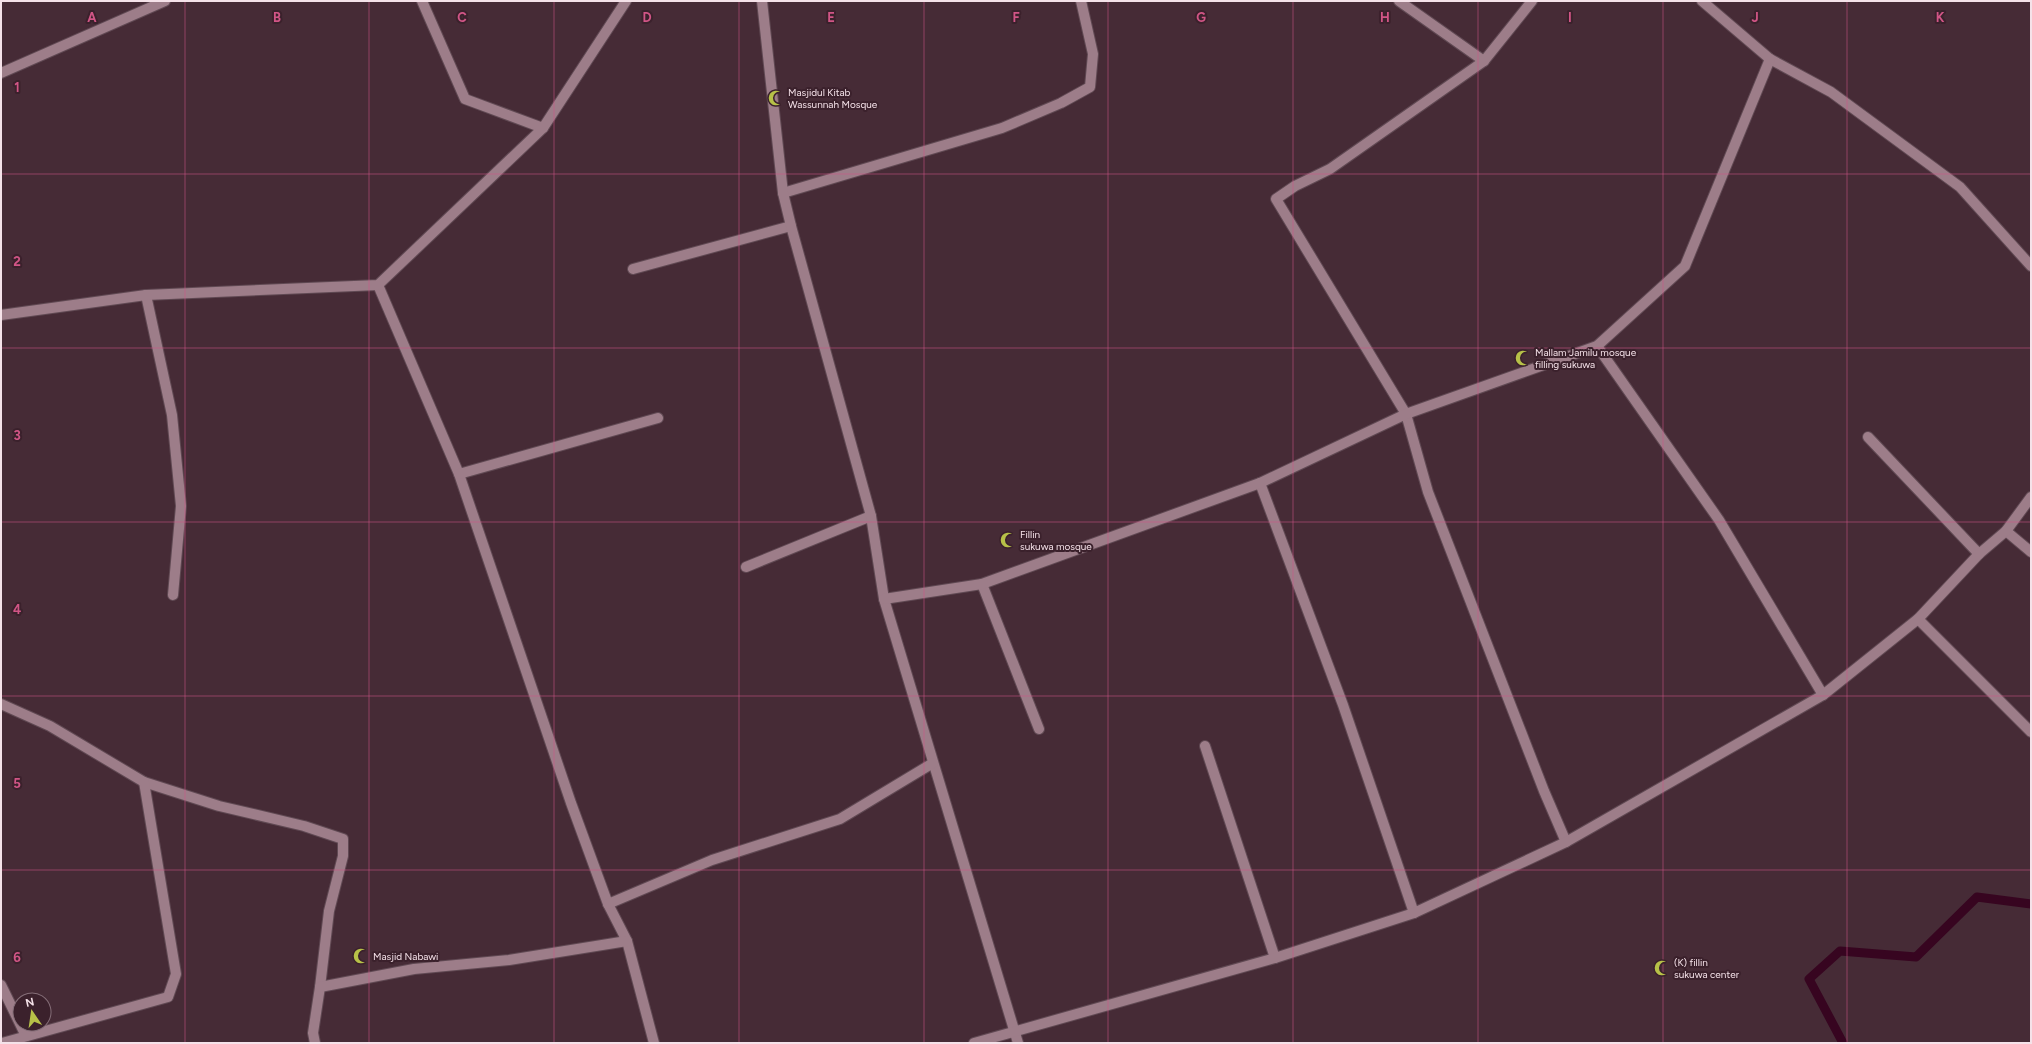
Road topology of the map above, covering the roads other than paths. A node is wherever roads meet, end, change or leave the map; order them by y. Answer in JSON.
{"nodes":[{"id":1,"x":165,"y":1,"type":"edge"},
{"id":2,"x":422,"y":1,"type":"edge"},
{"id":3,"x":626,"y":1,"type":"edge"},
{"id":4,"x":762,"y":1,"type":"edge"},
{"id":5,"x":1081,"y":1,"type":"edge"},
{"id":6,"x":1399,"y":1,"type":"edge"},
{"id":7,"x":1532,"y":1,"type":"edge"},
{"id":8,"x":1702,"y":1,"type":"edge"},
{"id":9,"x":1770,"y":59,"type":"junction"},
{"id":10,"x":1484,"y":61,"type":"junction"},
{"id":11,"x":1,"y":73,"type":"edge"},
{"id":12,"x":543,"y":128,"type":"junction"},
{"id":13,"x":783,"y":193,"type":"junction"},
{"id":14,"x":790,"y":226,"type":"junction"},
{"id":15,"x":2031,"y":266,"type":"edge"},
{"id":16,"x":633,"y":269,"type":"dead end"},
{"id":17,"x":378,"y":285,"type":"junction"},
{"id":18,"x":146,"y":295,"type":"junction"},
{"id":19,"x":1,"y":315,"type":"edge"},
{"id":20,"x":1597,"y":346,"type":"junction"},
{"id":21,"x":1406,"y":414,"type":"junction"},
{"id":22,"x":658,"y":418,"type":"dead end"},
{"id":23,"x":1868,"y":437,"type":"dead end"},
{"id":24,"x":459,"y":474,"type":"junction"},
{"id":25,"x":1260,"y":483,"type":"junction"},
{"id":26,"x":2031,"y":497,"type":"edge"},
{"id":27,"x":871,"y":516,"type":"junction"},
{"id":28,"x":2006,"y":531,"type":"junction"},
{"id":29,"x":2031,"y":552,"type":"edge"},
{"id":30,"x":1979,"y":554,"type":"junction"},
{"id":31,"x":746,"y":567,"type":"dead end"},
{"id":32,"x":982,"y":584,"type":"junction"},
{"id":33,"x":173,"y":595,"type":"dead end"},
{"id":34,"x":884,"y":599,"type":"junction"},
{"id":35,"x":1918,"y":619,"type":"junction"},
{"id":36,"x":1823,"y":695,"type":"junction"},
{"id":37,"x":1,"y":704,"type":"edge"},
{"id":38,"x":1039,"y":729,"type":"dead end"},
{"id":39,"x":2031,"y":732,"type":"edge"},
{"id":40,"x":1204,"y":746,"type":"dead end"},
{"id":41,"x":933,"y":764,"type":"junction"},
{"id":42,"x":144,"y":782,"type":"junction"},
{"id":43,"x":1566,"y":842,"type":"junction"},
{"id":44,"x":608,"y":904,"type":"junction"},
{"id":45,"x":1414,"y":913,"type":"junction"},
{"id":46,"x":627,"y":941,"type":"junction"},
{"id":47,"x":1275,"y":958,"type":"junction"},
{"id":48,"x":1,"y":985,"type":"edge"},
{"id":49,"x":320,"y":987,"type":"junction"},
{"id":50,"x":1015,"y":1032,"type":"junction"},
{"id":51,"x":26,"y":1036,"type":"junction"},
{"id":52,"x":2,"y":1043,"type":"edge"},
{"id":53,"x":315,"y":1043,"type":"edge"},
{"id":54,"x":654,"y":1043,"type":"edge"},
{"id":55,"x":974,"y":1043,"type":"edge"},
{"id":56,"x":1018,"y":1043,"type":"edge"}],
"edges":[{"from":1,"to":11,"type":"street"},
{"from":2,"to":12,"type":"street"},
{"from":3,"to":12,"type":"street"},
{"from":4,"to":13,"type":"street"},
{"from":5,"to":13,"type":"street"},
{"from":6,"to":10,"type":"street"},
{"from":7,"to":10,"type":"street"},
{"from":8,"to":9,"type":"street"},
{"from":9,"to":15,"type":"street"},
{"from":9,"to":20,"type":"street"},
{"from":10,"to":21,"type":"street"},
{"from":12,"to":17,"type":"street"},
{"from":13,"to":14,"type":"street"},
{"from":14,"to":16,"type":"street"},
{"from":14,"to":27,"type":"street"},
{"from":17,"to":18,"type":"street"},
{"from":17,"to":24,"type":"street"},
{"from":18,"to":19,"type":"street"},
{"from":18,"to":33,"type":"street"},
{"from":20,"to":21,"type":"street"},
{"from":20,"to":36,"type":"street"},
{"from":21,"to":25,"type":"street"},
{"from":21,"to":43,"type":"street"},
{"from":22,"to":24,"type":"street"},
{"from":23,"to":30,"type":"street"},
{"from":24,"to":44,"type":"street"},
{"from":25,"to":32,"type":"street"},
{"from":25,"to":45,"type":"street"},
{"from":26,"to":28,"type":"street"},
{"from":27,"to":31,"type":"street"},
{"from":27,"to":34,"type":"street"},
{"from":28,"to":29,"type":"street"},
{"from":28,"to":30,"type":"street"},
{"from":30,"to":35,"type":"street"},
{"from":32,"to":34,"type":"street"},
{"from":32,"to":38,"type":"street"},
{"from":34,"to":41,"type":"street"},
{"from":35,"to":36,"type":"street"},
{"from":35,"to":39,"type":"street"},
{"from":36,"to":43,"type":"street"},
{"from":37,"to":42,"type":"street"},
{"from":40,"to":47,"type":"street"},
{"from":41,"to":44,"type":"street"},
{"from":41,"to":50,"type":"street"},
{"from":42,"to":49,"type":"street"},
{"from":42,"to":51,"type":"street"},
{"from":43,"to":45,"type":"street"},
{"from":44,"to":46,"type":"street"},
{"from":45,"to":47,"type":"street"},
{"from":46,"to":49,"type":"street"},
{"from":46,"to":54,"type":"street"},
{"from":47,"to":50,"type":"street"},
{"from":48,"to":51,"type":"street"},
{"from":49,"to":53,"type":"street"},
{"from":50,"to":55,"type":"street"},
{"from":50,"to":56,"type":"street"},
{"from":51,"to":52,"type":"street"}]}
